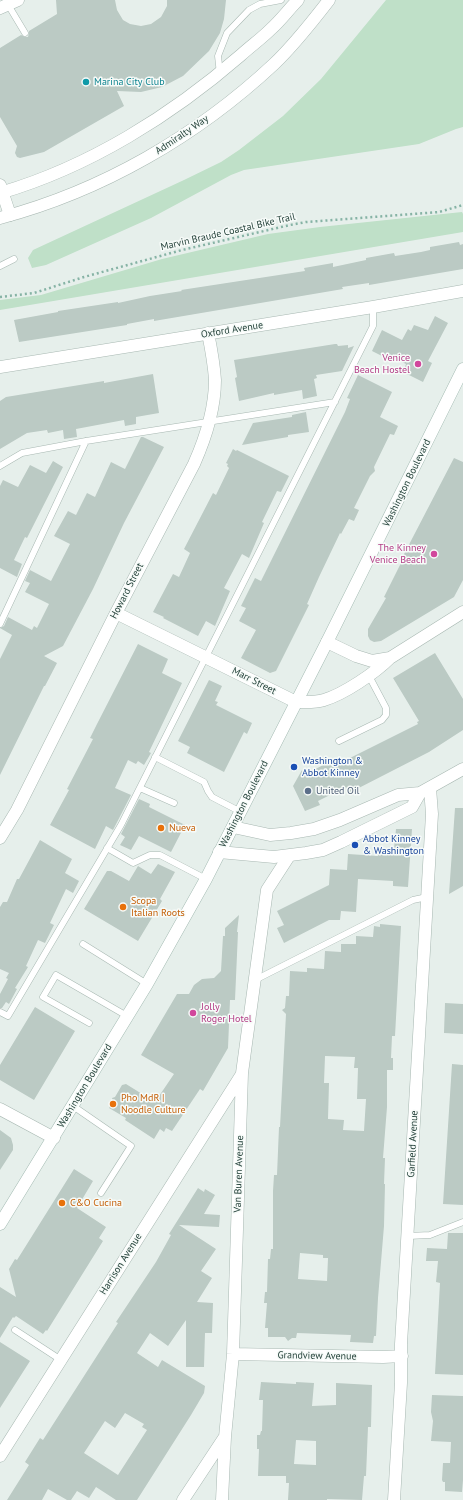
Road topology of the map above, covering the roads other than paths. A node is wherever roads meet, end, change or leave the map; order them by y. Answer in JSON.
{"nodes":[{"id":1,"x":281,"y":0,"type":"edge"},
{"id":2,"x":329,"y":0,"type":"edge"},
{"id":3,"x":297,"y":1,"type":"edge"},
{"id":4,"x":8,"y":3,"type":"edge"},
{"id":5,"x":25,"y":33,"type":"dead end"},
{"id":6,"x":220,"y":74,"type":"junction"},
{"id":7,"x":1,"y":190,"type":"edge"},
{"id":8,"x":5,"y":216,"type":"edge"},
{"id":9,"x":14,"y":259,"type":"dead end"},
{"id":10,"x":0,"y":266,"type":"edge"},
{"id":11,"x":463,"y":292,"type":"edge"},
{"id":12,"x":373,"y":308,"type":"junction"},
{"id":13,"x":208,"y":333,"type":"junction"},
{"id":14,"x":0,"y":367,"type":"edge"},
{"id":15,"x":463,"y":369,"type":"edge"},
{"id":16,"x":335,"y":402,"type":"junction"},
{"id":17,"x":210,"y":422,"type":"junction"},
{"id":18,"x":86,"y":442,"type":"junction"},
{"id":19,"x":0,"y":466,"type":"edge"},
{"id":20,"x":463,"y":612,"type":"edge"},
{"id":21,"x":116,"y":614,"type":"junction"},
{"id":22,"x":0,"y":624,"type":"edge"},
{"id":23,"x":327,"y":642,"type":"junction"},
{"id":24,"x":206,"y":657,"type":"junction"},
{"id":25,"x":390,"y":658,"type":"junction"},
{"id":26,"x":369,"y":676,"type":"junction"},
{"id":27,"x":296,"y":702,"type":"junction"},
{"id":28,"x":339,"y":741,"type":"dead end"},
{"id":29,"x":155,"y":757,"type":"junction"},
{"id":30,"x":463,"y":769,"type":"edge"},
{"id":31,"x":140,"y":788,"type":"junction"},
{"id":32,"x":425,"y":790,"type":"junction"},
{"id":33,"x":174,"y":803,"type":"dead end"},
{"id":34,"x":240,"y":812,"type":"junction"},
{"id":35,"x":233,"y":827,"type":"junction"},
{"id":36,"x":0,"y":838,"type":"edge"},
{"id":37,"x":107,"y":848,"type":"junction"},
{"id":38,"x":219,"y":852,"type":"junction"},
{"id":39,"x":289,"y":856,"type":"junction"},
{"id":40,"x":206,"y":879,"type":"junction"},
{"id":41,"x":427,"y":897,"type":"junction"},
{"id":42,"x":83,"y":944,"type":"dead end"},
{"id":43,"x":255,"y":980,"type":"junction"},
{"id":44,"x":147,"y":984,"type":"junction"},
{"id":45,"x":0,"y":1012,"type":"edge"},
{"id":46,"x":128,"y":1016,"type":"junction"},
{"id":47,"x":89,"y":1023,"type":"dead end"},
{"id":48,"x":242,"y":1073,"type":"junction"},
{"id":49,"x":73,"y":1106,"type":"junction"},
{"id":50,"x":0,"y":1108,"type":"edge"},
{"id":51,"x":54,"y":1138,"type":"junction"},
{"id":52,"x":101,"y":1193,"type":"dead end"},
{"id":53,"x":463,"y":1222,"type":"edge"},
{"id":54,"x":0,"y":1224,"type":"edge"},
{"id":55,"x":408,"y":1236,"type":"junction"},
{"id":56,"x":15,"y":1330,"type":"dead end"},
{"id":57,"x":233,"y":1354,"type":"junction"},
{"id":58,"x":402,"y":1356,"type":"junction"},
{"id":59,"x":61,"y":1360,"type":"junction"},
{"id":60,"x":225,"y":1437,"type":"junction"},
{"id":61,"x":0,"y":1456,"type":"edge"},
{"id":62,"x":183,"y":1500,"type":"edge"},
{"id":63,"x":222,"y":1500,"type":"edge"},
{"id":64,"x":394,"y":1500,"type":"edge"}],
"edges":[{"from":1,"to":3,"type":"lane"},
{"from":1,"to":6,"type":"lane"},
{"from":2,"to":8,"type":"street","name":"Admiralty Way"},
{"from":3,"to":6,"type":"street"},
{"from":4,"to":5,"type":"lane"},
{"from":6,"to":7,"type":"street"},
{"from":7,"to":8,"type":"street"},
{"from":9,"to":10,"type":"lane"},
{"from":11,"to":12,"type":"street","name":"Oxford Avenue"},
{"from":12,"to":13,"type":"street","name":"Oxford Avenue"},
{"from":12,"to":16,"type":"lane"},
{"from":13,"to":14,"type":"street","name":"Oxford Avenue"},
{"from":13,"to":17,"type":"street","name":"Howard Street"},
{"from":15,"to":23,"type":"street","name":"Washington Boulevard"},
{"from":16,"to":17,"type":"lane"},
{"from":16,"to":24,"type":"lane"},
{"from":17,"to":18,"type":"lane"},
{"from":17,"to":21,"type":"street","name":"Howard Street"},
{"from":18,"to":19,"type":"lane"},
{"from":18,"to":22,"type":"lane"},
{"from":20,"to":25,"type":"street","name":"Marr Street"},
{"from":21,"to":24,"type":"street","name":"Marr Street"},
{"from":21,"to":36,"type":"street","name":"Howard Street"},
{"from":23,"to":25,"type":"street","name":"Marr Street"},
{"from":23,"to":27,"type":"street","name":"Washington Boulevard"},
{"from":24,"to":27,"type":"street","name":"Marr Street"},
{"from":24,"to":29,"type":"lane"},
{"from":25,"to":26,"type":"street","name":"Marr Street"},
{"from":26,"to":27,"type":"street","name":"Marr Street"},
{"from":26,"to":28,"type":"lane"},
{"from":27,"to":34,"type":"street","name":"Washington Boulevard"},
{"from":29,"to":31,"type":"lane"},
{"from":29,"to":34,"type":"lane"},
{"from":30,"to":32,"type":"street"},
{"from":31,"to":33,"type":"lane"},
{"from":31,"to":37,"type":"lane"},
{"from":32,"to":35,"type":"street"},
{"from":32,"to":39,"type":"street"},
{"from":32,"to":41,"type":"street","name":"Garfield Avenue"},
{"from":34,"to":35,"type":"street","name":"Washington Boulevard"},
{"from":35,"to":38,"type":"street","name":"Washington Boulevard"},
{"from":37,"to":40,"type":"lane"},
{"from":37,"to":45,"type":"lane"},
{"from":38,"to":39,"type":"street"},
{"from":38,"to":40,"type":"street","name":"Washington Boulevard"},
{"from":39,"to":43,"type":"street","name":"Van Buren Avenue"},
{"from":40,"to":44,"type":"street","name":"Washington Boulevard"},
{"from":41,"to":43,"type":"lane"},
{"from":41,"to":55,"type":"street","name":"Garfield Avenue"},
{"from":42,"to":44,"type":"lane"},
{"from":43,"to":48,"type":"street","name":"Van Buren Avenue"},
{"from":44,"to":46,"type":"street","name":"Washington Boulevard"},
{"from":46,"to":47,"type":"lane"},
{"from":46,"to":49,"type":"street","name":"Washington Boulevard"},
{"from":48,"to":57,"type":"street","name":"Van Buren Avenue"},
{"from":48,"to":59,"type":"street","name":"Harrison Avenue"},
{"from":49,"to":51,"type":"street","name":"Washington Boulevard"},
{"from":49,"to":52,"type":"lane"},
{"from":50,"to":51,"type":"street"},
{"from":51,"to":54,"type":"street","name":"Washington Boulevard"},
{"from":53,"to":55,"type":"lane"},
{"from":55,"to":58,"type":"street","name":"Garfield Avenue"},
{"from":56,"to":59,"type":"lane"},
{"from":57,"to":58,"type":"street","name":"Grandview Avenue"},
{"from":57,"to":60,"type":"street","name":"Van Buren Avenue"},
{"from":58,"to":64,"type":"street","name":"Garfield Avenue"},
{"from":59,"to":61,"type":"street","name":"Harrison Avenue"},
{"from":60,"to":62,"type":"street"},
{"from":60,"to":63,"type":"street","name":"Van Buren Avenue"}]}
